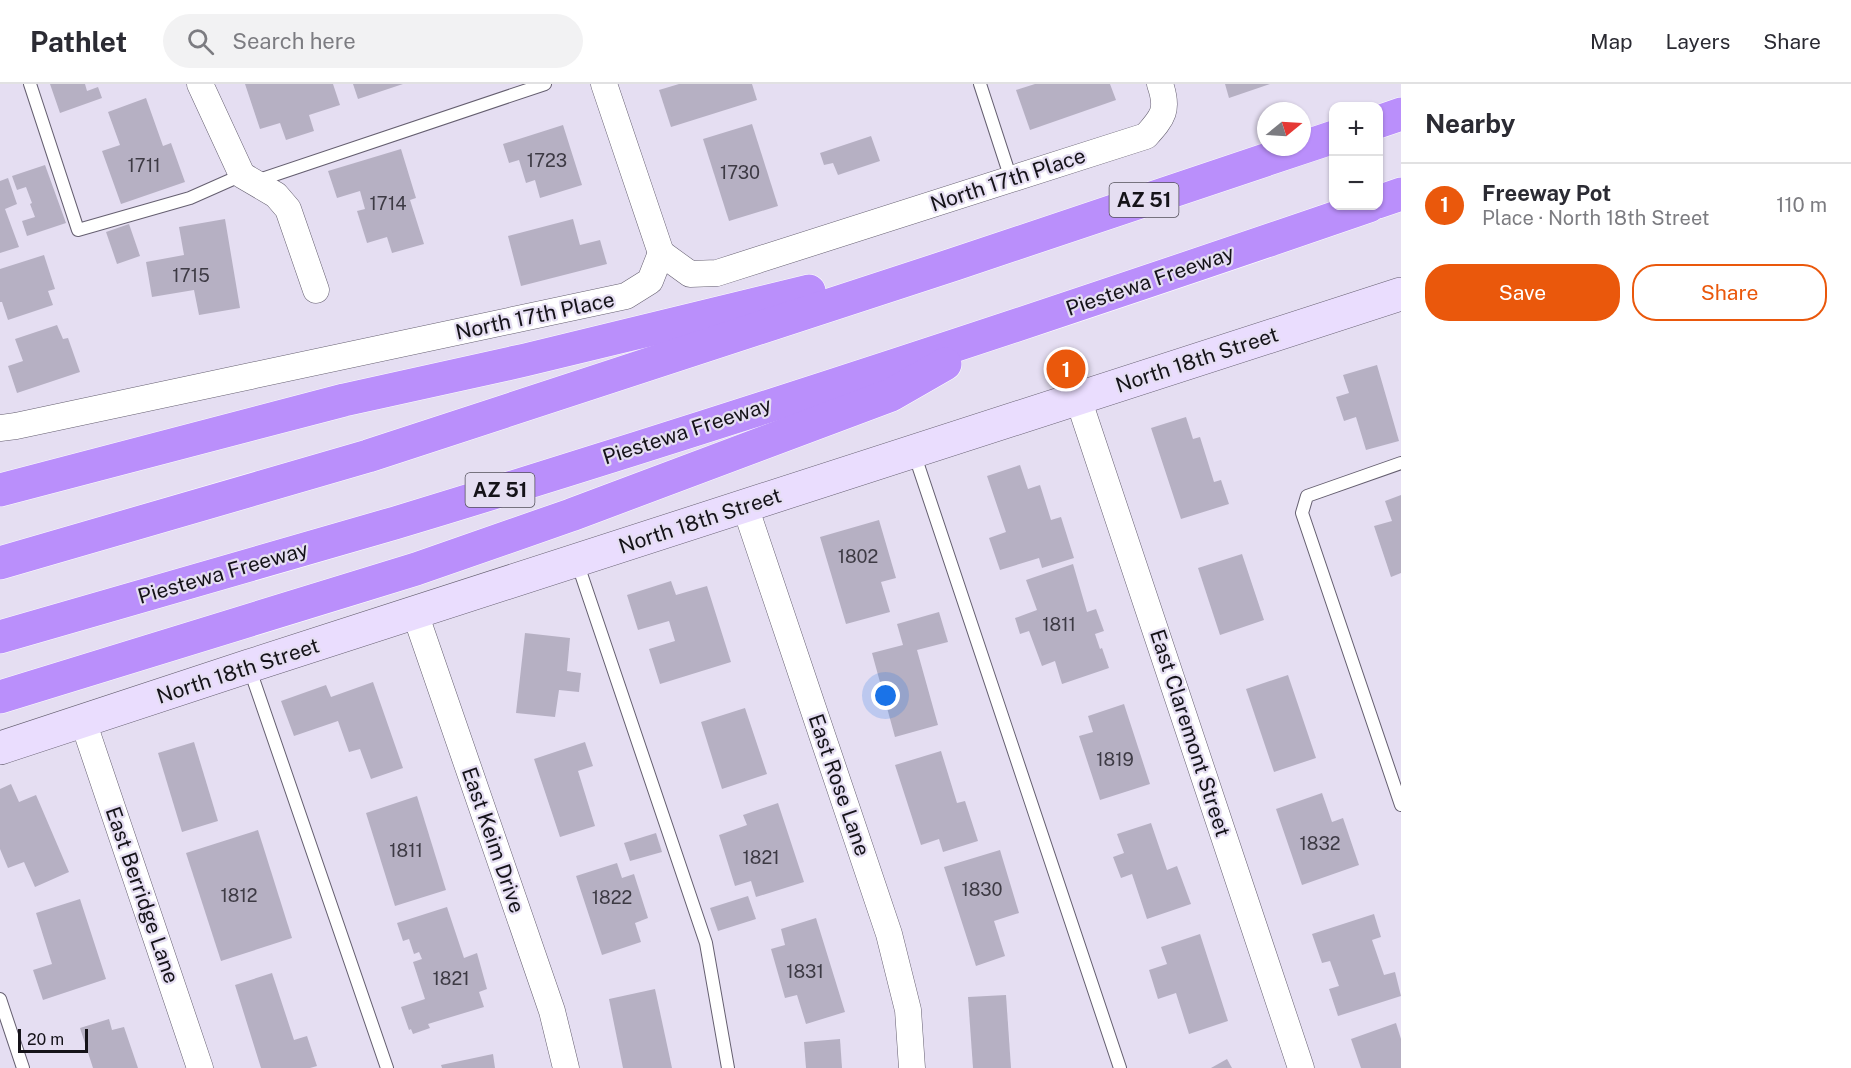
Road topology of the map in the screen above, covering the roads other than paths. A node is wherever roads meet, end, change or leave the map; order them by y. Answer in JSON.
{"nodes":[{"id":1,"x":30,"y":84,"type":"edge"},
{"id":2,"x":200,"y":84,"type":"edge"},
{"id":3,"x":545,"y":84,"type":"edge"},
{"id":4,"x":604,"y":84,"type":"edge"},
{"id":5,"x":980,"y":84,"type":"edge"},
{"id":6,"x":1160,"y":84,"type":"edge"},
{"id":7,"x":1401,"y":114,"type":"edge"},
{"id":8,"x":1383,"y":120,"type":"edge"},
{"id":9,"x":1329,"y":139,"type":"edge"},
{"id":10,"x":248,"y":178,"type":"junction"},
{"id":11,"x":1011,"y":179,"type":"junction"},
{"id":12,"x":1401,"y":194,"type":"edge"},
{"id":13,"x":1383,"y":200,"type":"edge"},
{"id":14,"x":1357,"y":210,"type":"edge"},
{"id":15,"x":661,"y":253,"type":"junction"},
{"id":16,"x":955,"y":264,"type":"junction"},
{"id":17,"x":316,"y":290,"type":"dead end"},
{"id":18,"x":1401,"y":294,"type":"edge"},
{"id":19,"x":996,"y":333,"type":"junction"},
{"id":20,"x":1078,"y":398,"type":"junction"},
{"id":21,"x":0,"y":428,"type":"edge"},
{"id":22,"x":913,"y":452,"type":"junction"},
{"id":23,"x":1401,"y":463,"type":"edge"},
{"id":24,"x":0,"y":490,"type":"edge"},
{"id":25,"x":745,"y":506,"type":"junction"},
{"id":26,"x":576,"y":561,"type":"junction"},
{"id":27,"x":0,"y":563,"type":"edge"},
{"id":28,"x":415,"y":613,"type":"junction"},
{"id":29,"x":0,"y":637,"type":"edge"},
{"id":30,"x":249,"y":666,"type":"junction"},
{"id":31,"x":0,"y":697,"type":"edge"},
{"id":32,"x":83,"y":722,"type":"junction"},
{"id":33,"x":0,"y":748,"type":"edge"},
{"id":34,"x":1401,"y":805,"type":"edge"},
{"id":35,"x":0,"y":999,"type":"edge"},
{"id":36,"x":23,"y":1068,"type":"edge"},
{"id":37,"x":200,"y":1068,"type":"edge"},
{"id":38,"x":387,"y":1068,"type":"edge"},
{"id":39,"x":566,"y":1068,"type":"edge"},
{"id":40,"x":728,"y":1068,"type":"edge"},
{"id":41,"x":912,"y":1068,"type":"edge"},
{"id":42,"x":1120,"y":1068,"type":"edge"},
{"id":43,"x":1301,"y":1068,"type":"edge"}],
"edges":[{"from":1,"to":10,"type":"lane"},
{"from":2,"to":10,"type":"street"},
{"from":3,"to":10,"type":"lane"},
{"from":4,"to":15,"type":"street"},
{"from":5,"to":11,"type":"lane"},
{"from":6,"to":11,"type":"street","name":"North 17th Place"},
{"from":7,"to":8,"type":"highway"},
{"from":9,"to":16,"type":"highway","number":"AZ 51"},
{"from":10,"to":17,"type":"street"},
{"from":11,"to":15,"type":"street","name":"North 17th Place"},
{"from":12,"to":13,"type":"highway"},
{"from":14,"to":19,"type":"highway","name":"Piestewa Freeway","number":"AZ 51"},
{"from":15,"to":21,"type":"street","name":"North 17th Place"},
{"from":16,"to":24,"type":"highway"},
{"from":16,"to":27,"type":"highway","number":"AZ 51"},
{"from":18,"to":20,"type":"street","name":"North 18th Street"},
{"from":19,"to":29,"type":"highway","name":"Piestewa Freeway","number":"AZ 51"},
{"from":19,"to":31,"type":"highway"},
{"from":20,"to":22,"type":"street","name":"North 18th Street"},
{"from":20,"to":43,"type":"street","name":"East Claremont Street"},
{"from":22,"to":25,"type":"street","name":"North 18th Street"},
{"from":22,"to":42,"type":"lane"},
{"from":23,"to":34,"type":"lane"},
{"from":25,"to":26,"type":"street","name":"North 18th Street"},
{"from":25,"to":41,"type":"street","name":"East Rose Lane"},
{"from":26,"to":28,"type":"street","name":"North 18th Street"},
{"from":26,"to":40,"type":"lane"},
{"from":28,"to":30,"type":"street","name":"North 18th Street"},
{"from":28,"to":39,"type":"street","name":"East Keim Drive"},
{"from":30,"to":32,"type":"street","name":"North 18th Street"},
{"from":30,"to":38,"type":"lane"},
{"from":32,"to":33,"type":"street","name":"North 18th Street"},
{"from":32,"to":37,"type":"street","name":"East Berridge Lane"},
{"from":35,"to":36,"type":"lane"}]}
